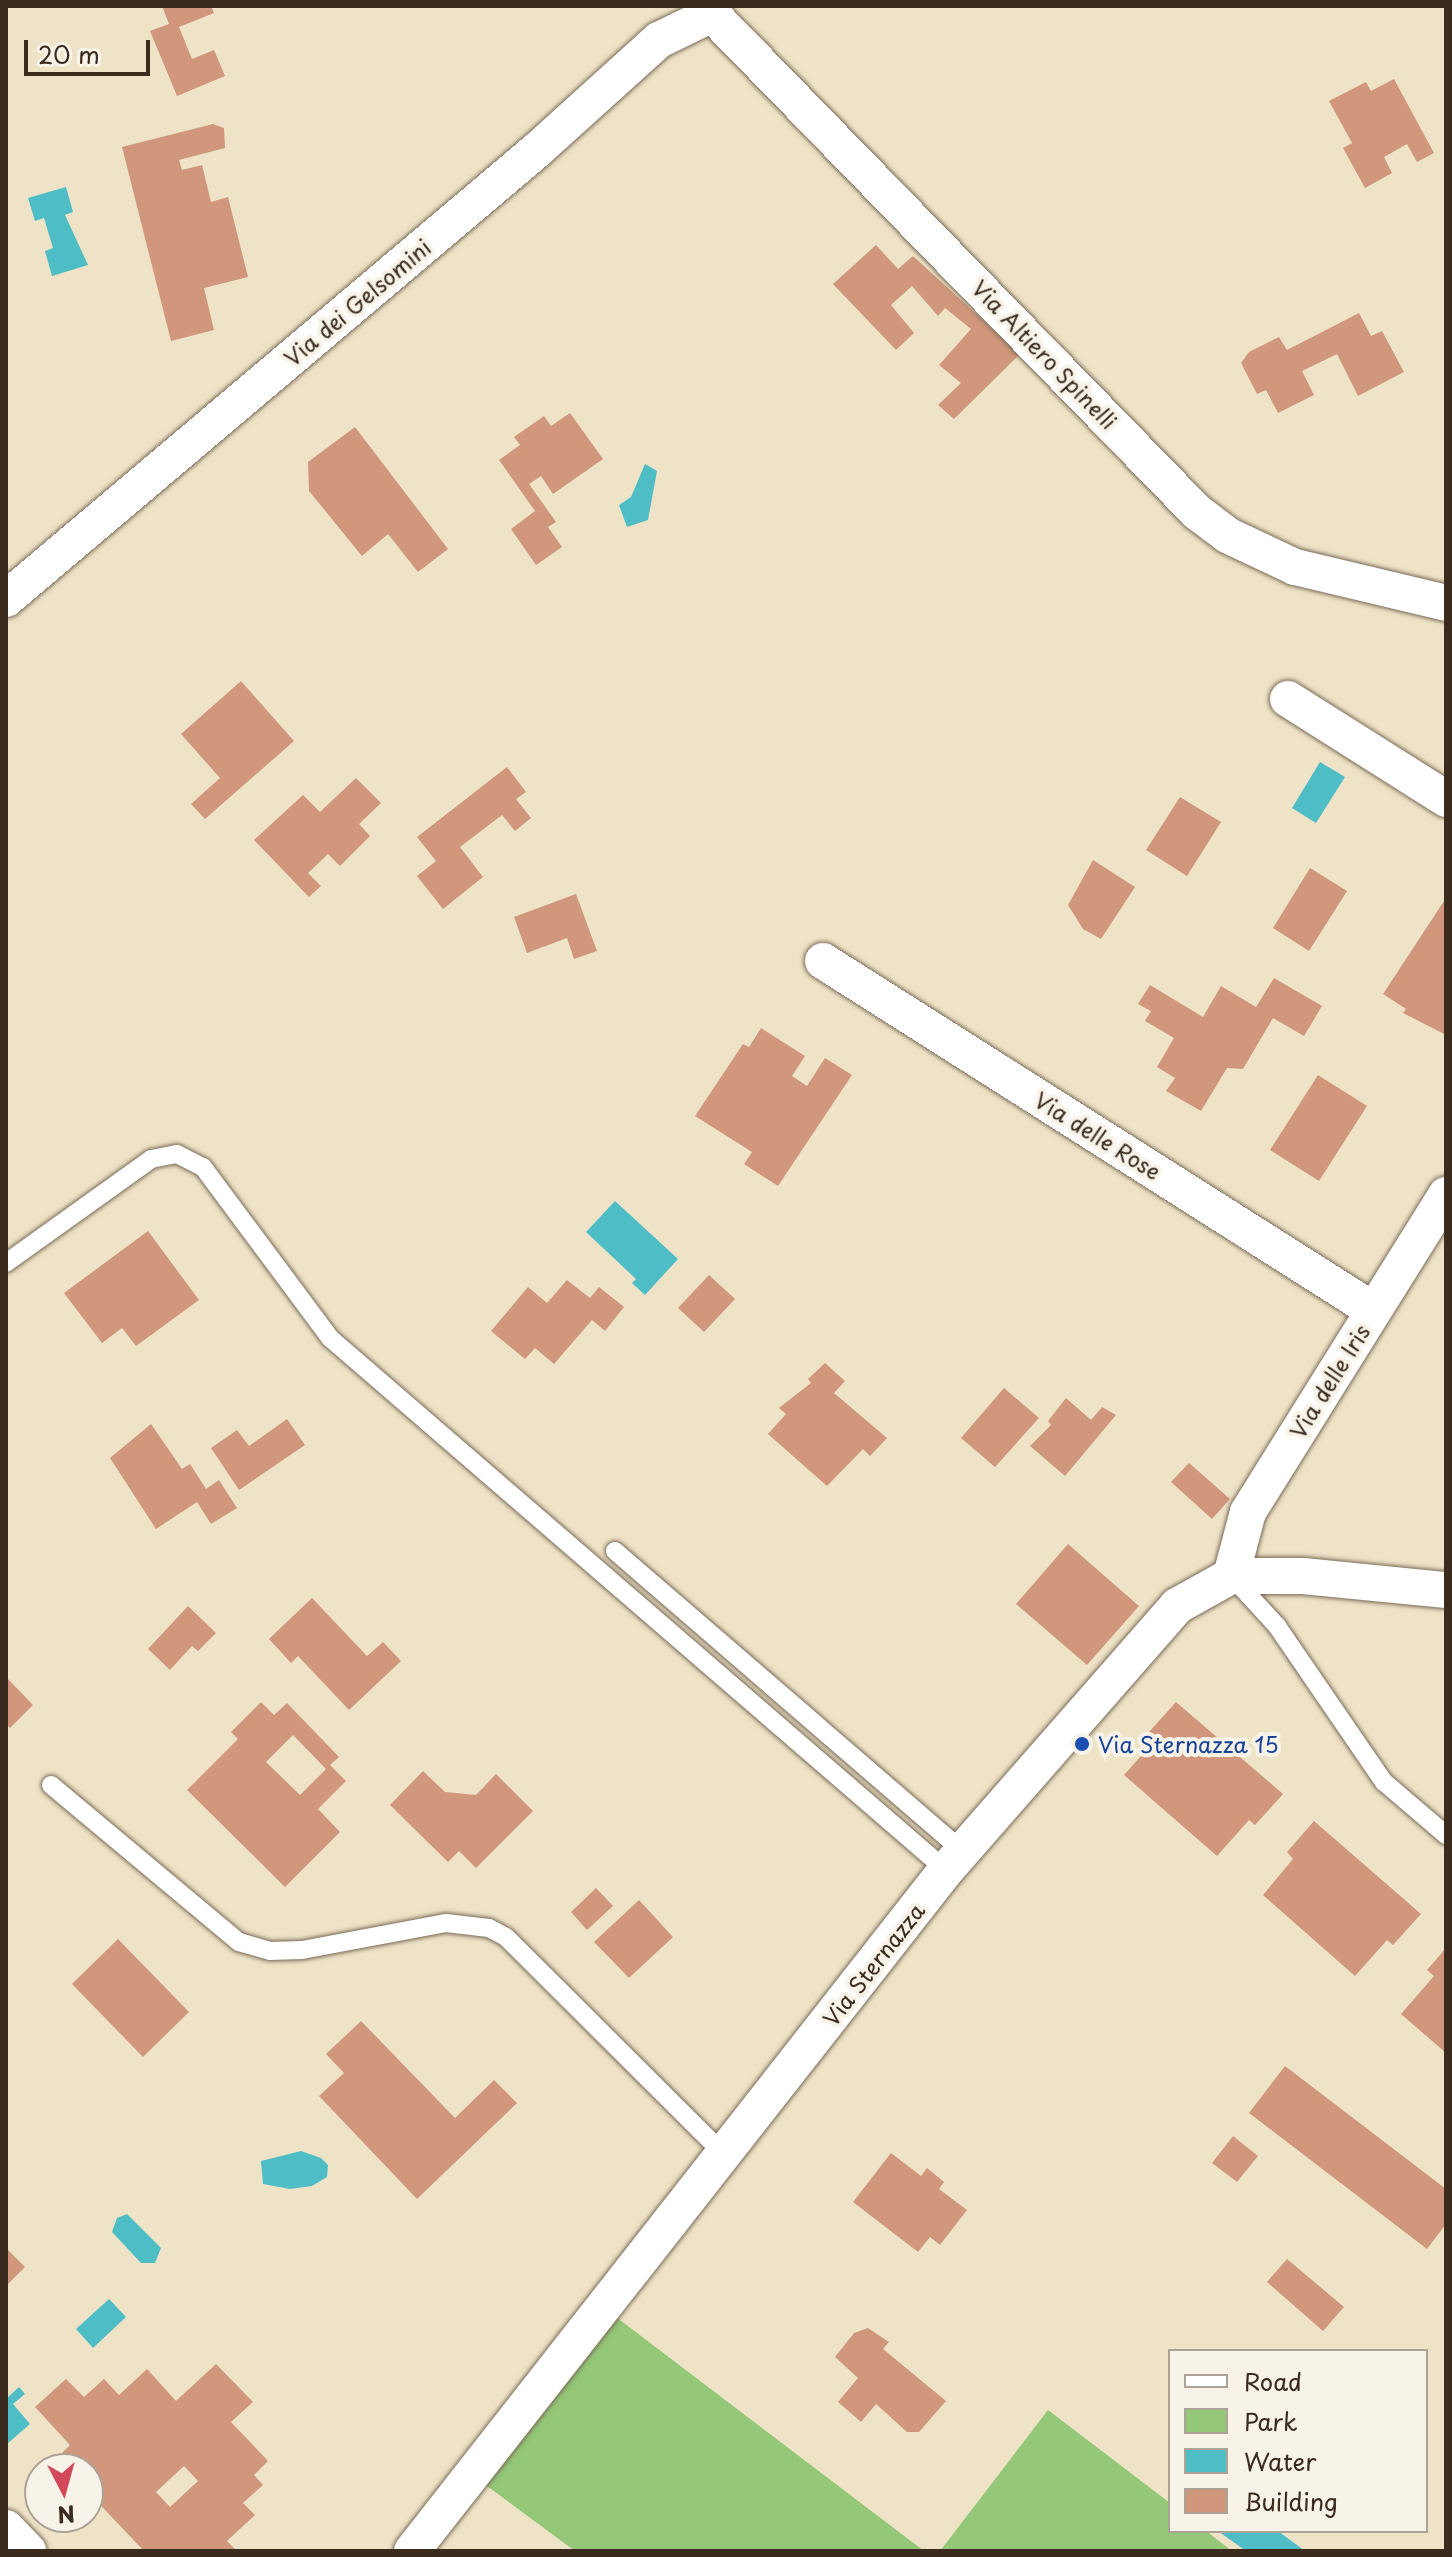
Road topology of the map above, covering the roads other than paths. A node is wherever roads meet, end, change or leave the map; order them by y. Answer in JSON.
{"nodes":[{"id":1,"x":708,"y":10,"type":"edge"},
{"id":2,"x":6,"y":599,"type":"edge"},
{"id":3,"x":1446,"y":603,"type":"edge"},
{"id":4,"x":1288,"y":699,"type":"dead end"},
{"id":5,"x":1446,"y":799,"type":"edge"},
{"id":6,"x":823,"y":961,"type":"dead end"},
{"id":7,"x":1446,"y":1195,"type":"edge"},
{"id":8,"x":6,"y":1263,"type":"edge"},
{"id":9,"x":1373,"y":1310,"type":"junction"},
{"id":10,"x":615,"y":1551,"type":"dead end"},
{"id":11,"x":1231,"y":1576,"type":"junction"},
{"id":12,"x":1446,"y":1590,"type":"edge"},
{"id":13,"x":51,"y":1785,"type":"dead end"},
{"id":14,"x":1446,"y":1835,"type":"edge"},
{"id":15,"x":954,"y":1860,"type":"junction"},
{"id":16,"x":724,"y":2154,"type":"junction"},
{"id":17,"x":6,"y":2528,"type":"edge"},
{"id":18,"x":28,"y":2551,"type":"edge"},
{"id":19,"x":412,"y":2551,"type":"edge"}],
"edges":[{"from":1,"to":2,"type":"street","name":"Via dei Gelsomini"},
{"from":1,"to":3,"type":"street","name":"Via Altiero Spinelli"},
{"from":4,"to":5,"type":"street"},
{"from":6,"to":9,"type":"street","name":"Via delle Rose"},
{"from":7,"to":9,"type":"street","name":"Via delle Iris"},
{"from":8,"to":15,"type":"lane"},
{"from":9,"to":11,"type":"street","name":"Via delle Iris"},
{"from":10,"to":15,"type":"lane"},
{"from":11,"to":12,"type":"street","name":"Via Sternazza"},
{"from":11,"to":14,"type":"lane"},
{"from":11,"to":15,"type":"street","name":"Via Sternazza"},
{"from":13,"to":16,"type":"lane"},
{"from":15,"to":16,"type":"street","name":"Via Sternazza"},
{"from":16,"to":19,"type":"street","name":"Via Sternazza"},
{"from":17,"to":18,"type":"street"}]}
